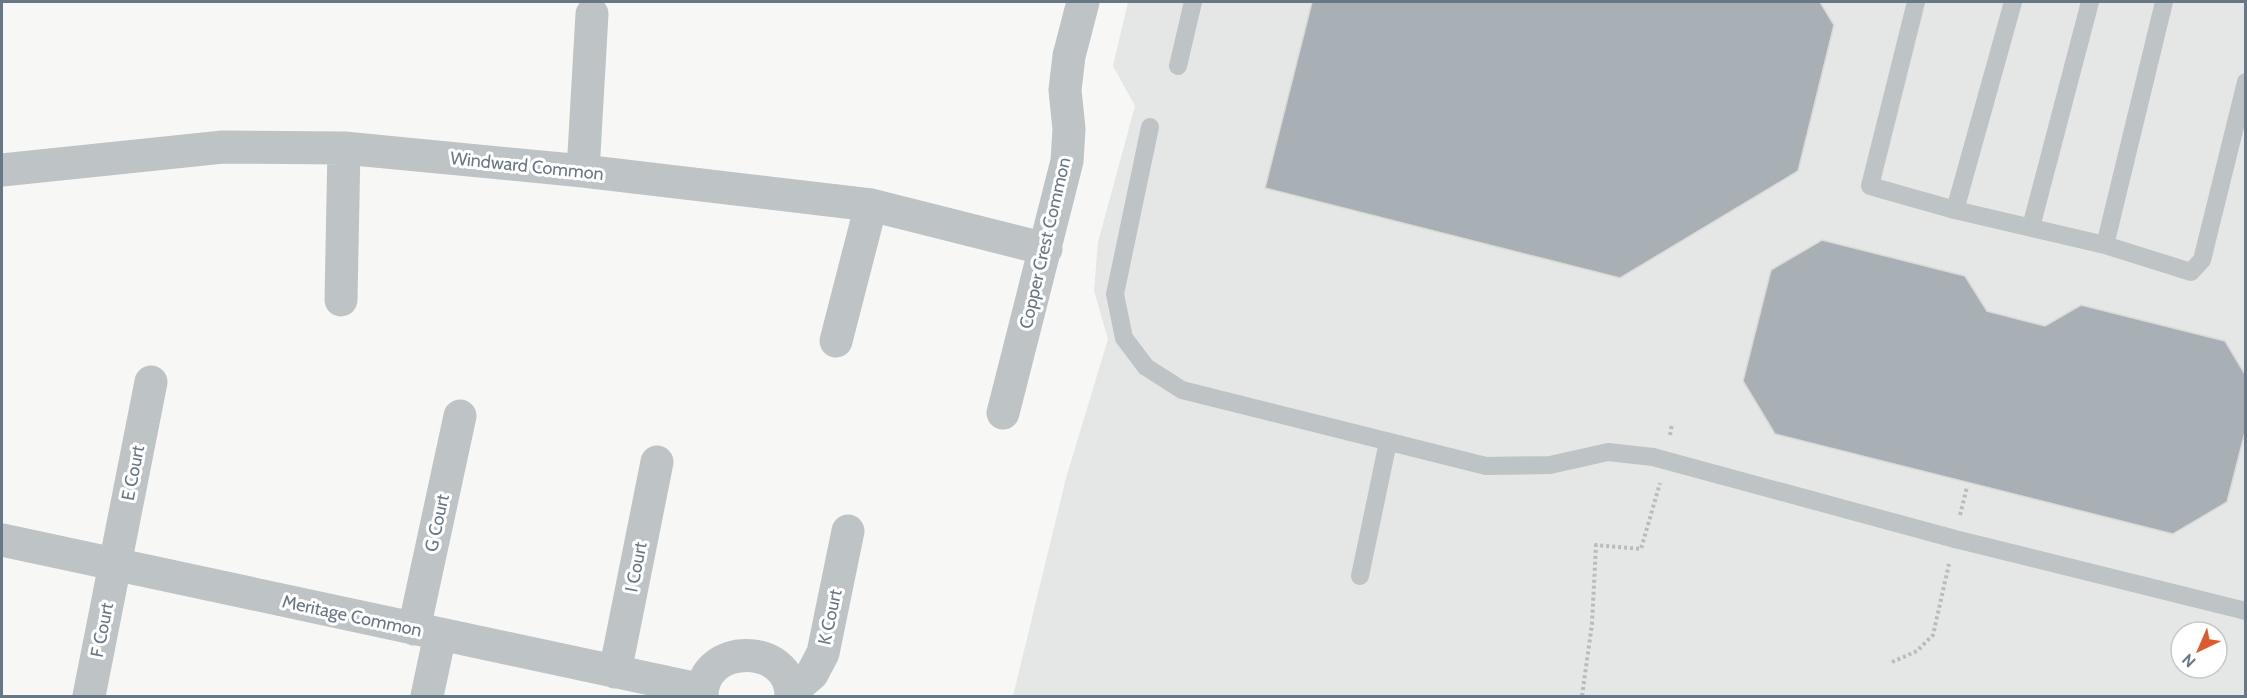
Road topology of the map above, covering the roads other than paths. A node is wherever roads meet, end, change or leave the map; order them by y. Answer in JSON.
{"nodes":[{"id":1,"x":1083,"y":2,"type":"edge"},
{"id":2,"x":1193,"y":2,"type":"edge"},
{"id":3,"x":1916,"y":2,"type":"edge"},
{"id":4,"x":2013,"y":2,"type":"edge"},
{"id":5,"x":2090,"y":2,"type":"edge"},
{"id":6,"x":2164,"y":2,"type":"edge"},
{"id":7,"x":592,"y":14,"type":"dead end"},
{"id":8,"x":1178,"y":66,"type":"dead end"},
{"id":9,"x":2246,"y":82,"type":"edge"},
{"id":10,"x":1150,"y":126,"type":"dead end"},
{"id":11,"x":344,"y":148,"type":"junction"},
{"id":12,"x":2,"y":170,"type":"edge"},
{"id":13,"x":583,"y":171,"type":"junction"},
{"id":14,"x":871,"y":205,"type":"junction"},
{"id":15,"x":1955,"y":210,"type":"junction"},
{"id":16,"x":2031,"y":227,"type":"junction"},
{"id":17,"x":2104,"y":245,"type":"junction"},
{"id":18,"x":1046,"y":249,"type":"junction"},
{"id":19,"x":342,"y":300,"type":"dead end"},
{"id":20,"x":836,"y":341,"type":"dead end"},
{"id":21,"x":151,"y":382,"type":"dead end"},
{"id":22,"x":1003,"y":413,"type":"dead end"},
{"id":23,"x":460,"y":416,"type":"dead end"},
{"id":24,"x":1388,"y":442,"type":"junction"},
{"id":25,"x":657,"y":462,"type":"dead end"},
{"id":26,"x":848,"y":531,"type":"dead end"},
{"id":27,"x":2,"y":540,"type":"edge"},
{"id":28,"x":115,"y":564,"type":"junction"},
{"id":29,"x":1360,"y":576,"type":"dead end"},
{"id":30,"x":2246,"y":610,"type":"edge"},
{"id":31,"x":427,"y":632,"type":"junction"},
{"id":32,"x":629,"y":682,"type":"edge"},
{"id":33,"x":702,"y":693,"type":"edge"},
{"id":34,"x":791,"y":694,"type":"edge"},
{"id":35,"x":89,"y":696,"type":"edge"},
{"id":36,"x":427,"y":696,"type":"edge"}],
"edges":[{"from":1,"to":18,"type":"street","name":"Copper Crest Common"},
{"from":2,"to":8,"type":"lane"},
{"from":3,"to":15,"type":"lane"},
{"from":4,"to":15,"type":"lane"},
{"from":5,"to":16,"type":"lane"},
{"from":6,"to":17,"type":"lane"},
{"from":7,"to":13,"type":"street"},
{"from":9,"to":17,"type":"lane"},
{"from":10,"to":24,"type":"lane"},
{"from":11,"to":12,"type":"street","name":"Windward Common"},
{"from":11,"to":13,"type":"street","name":"Windward Common"},
{"from":11,"to":19,"type":"street"},
{"from":13,"to":14,"type":"street","name":"Windward Common"},
{"from":14,"to":18,"type":"street","name":"Windward Common"},
{"from":14,"to":20,"type":"street"},
{"from":15,"to":16,"type":"lane"},
{"from":16,"to":17,"type":"lane"},
{"from":18,"to":22,"type":"street","name":"Copper Crest Common"},
{"from":21,"to":28,"type":"street","name":"E Court"},
{"from":23,"to":31,"type":"street","name":"G Court"},
{"from":24,"to":29,"type":"lane"},
{"from":24,"to":30,"type":"lane"},
{"from":25,"to":32,"type":"street","name":"I Court"},
{"from":26,"to":34,"type":"street","name":"K Court"},
{"from":27,"to":28,"type":"street","name":"Meritage Common"},
{"from":28,"to":31,"type":"street","name":"Meritage Common"},
{"from":28,"to":35,"type":"street","name":"F Court"},
{"from":31,"to":32,"type":"street","name":"Meritage Common"},
{"from":31,"to":36,"type":"street","name":"G Court"},
{"from":32,"to":33,"type":"street","name":"Meritage Common"},
{"from":33,"to":34,"type":"street"}]}
